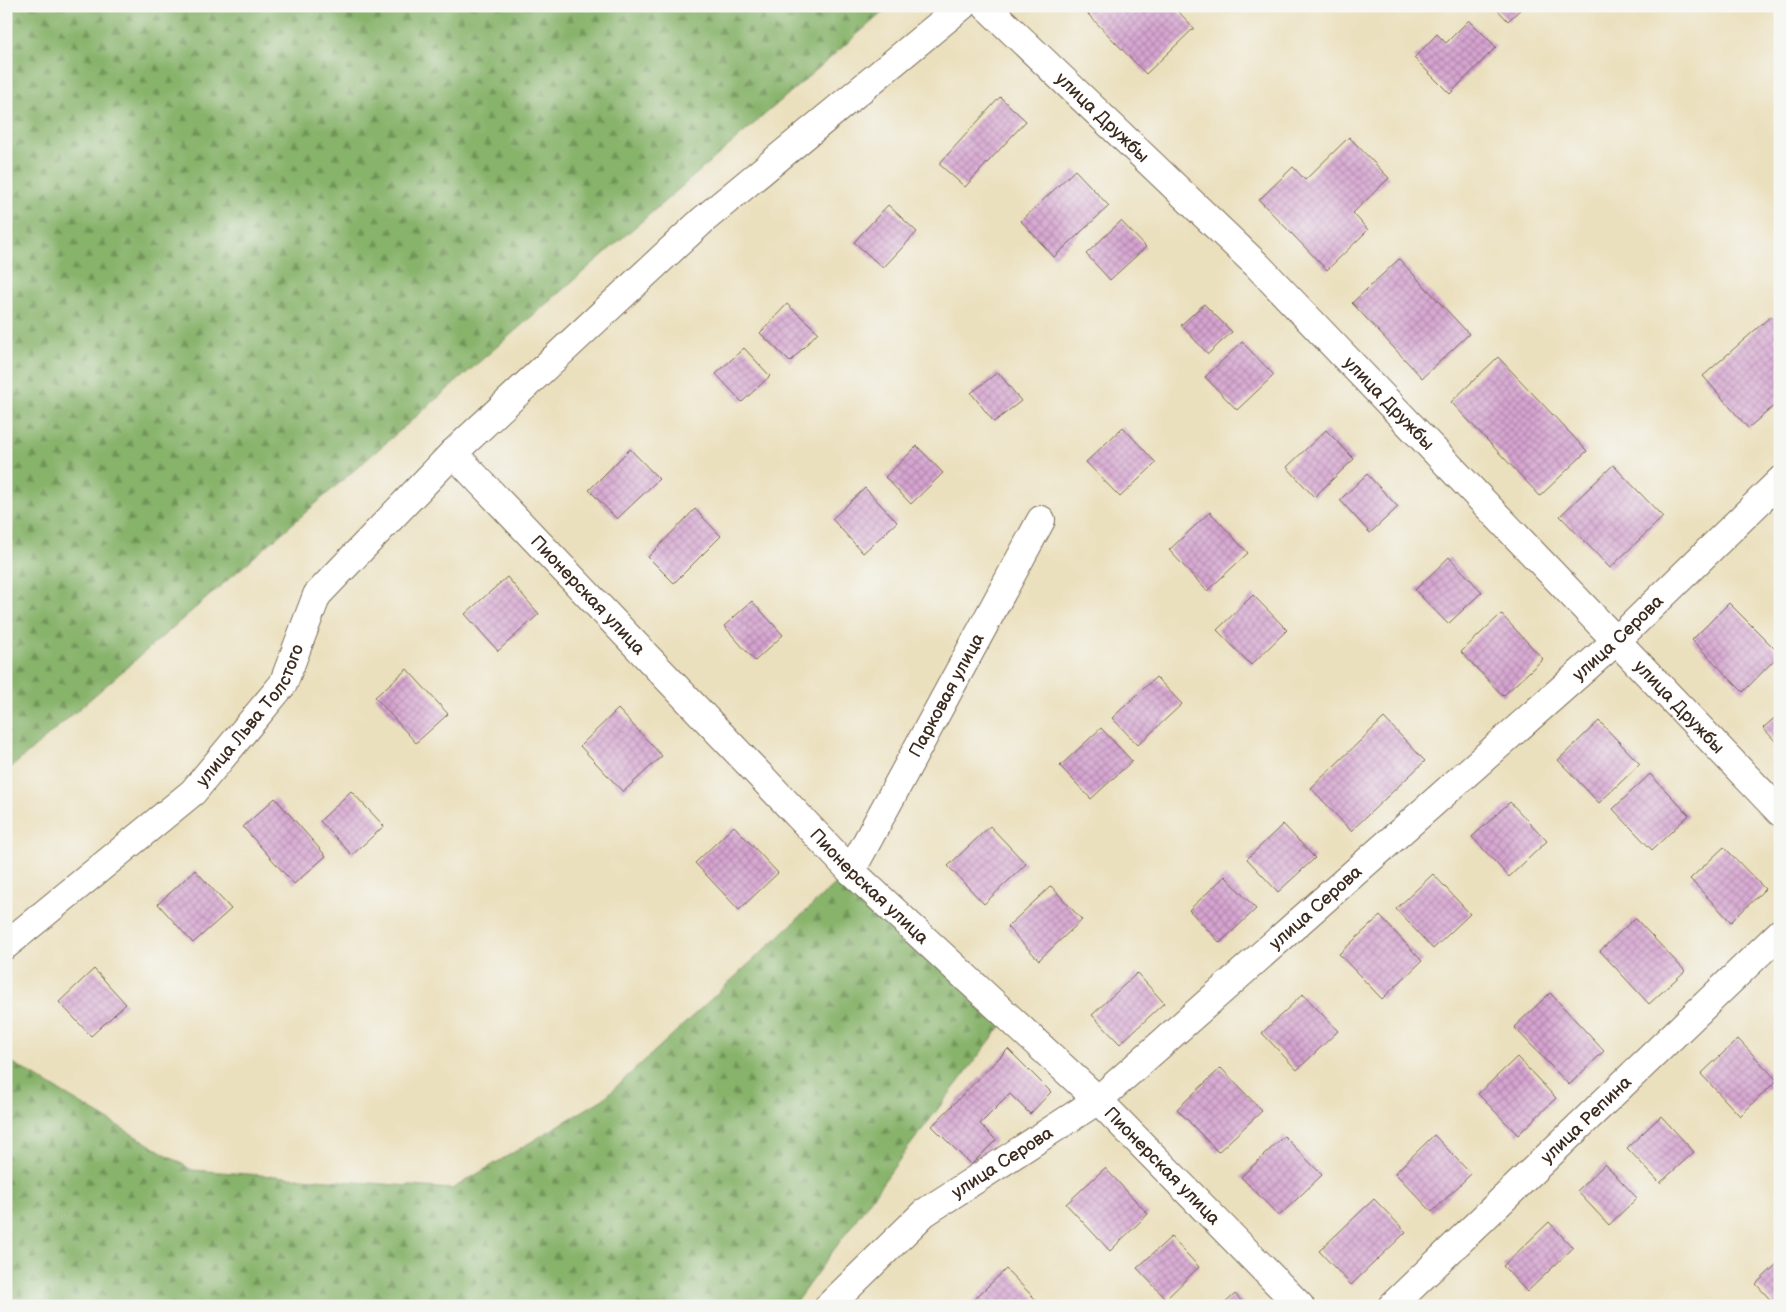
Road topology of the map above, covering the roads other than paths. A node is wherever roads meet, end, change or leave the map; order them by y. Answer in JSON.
{"nodes":[{"id":1,"x":962,"y":6,"type":"edge"},
{"id":2,"x":986,"y":6,"type":"edge"},
{"id":3,"x":453,"y":453,"type":"junction"},
{"id":4,"x":1780,"y":481,"type":"edge"},
{"id":5,"x":1042,"y":520,"type":"dead end"},
{"id":6,"x":1616,"y":641,"type":"junction"},
{"id":7,"x":1780,"y":812,"type":"edge"},
{"id":8,"x":850,"y":872,"type":"junction"},
{"id":9,"x":1780,"y":934,"type":"edge"},
{"id":10,"x":6,"y":944,"type":"edge"},
{"id":11,"x":1098,"y":1100,"type":"junction"},
{"id":12,"x":828,"y":1306,"type":"edge"},
{"id":13,"x":1300,"y":1306,"type":"edge"},
{"id":14,"x":1392,"y":1306,"type":"edge"}],
"edges":[{"from":1,"to":3,"type":"street","name":"улица Льва Толстого"},
{"from":2,"to":6,"type":"street","name":"улица Дружбы"},
{"from":3,"to":8,"type":"street","name":"Пионерская улица"},
{"from":3,"to":10,"type":"street","name":"улица Льва Толстого"},
{"from":4,"to":6,"type":"street","name":"улица Серова"},
{"from":5,"to":8,"type":"street","name":"Парковая улица"},
{"from":6,"to":7,"type":"street","name":"улица Дружбы"},
{"from":6,"to":11,"type":"street","name":"улица Серова"},
{"from":8,"to":11,"type":"street","name":"Пионерская улица"},
{"from":9,"to":14,"type":"street","name":"улица Репина"},
{"from":11,"to":12,"type":"street","name":"улица Серова"},
{"from":11,"to":13,"type":"street","name":"Пионерская улица"}]}
